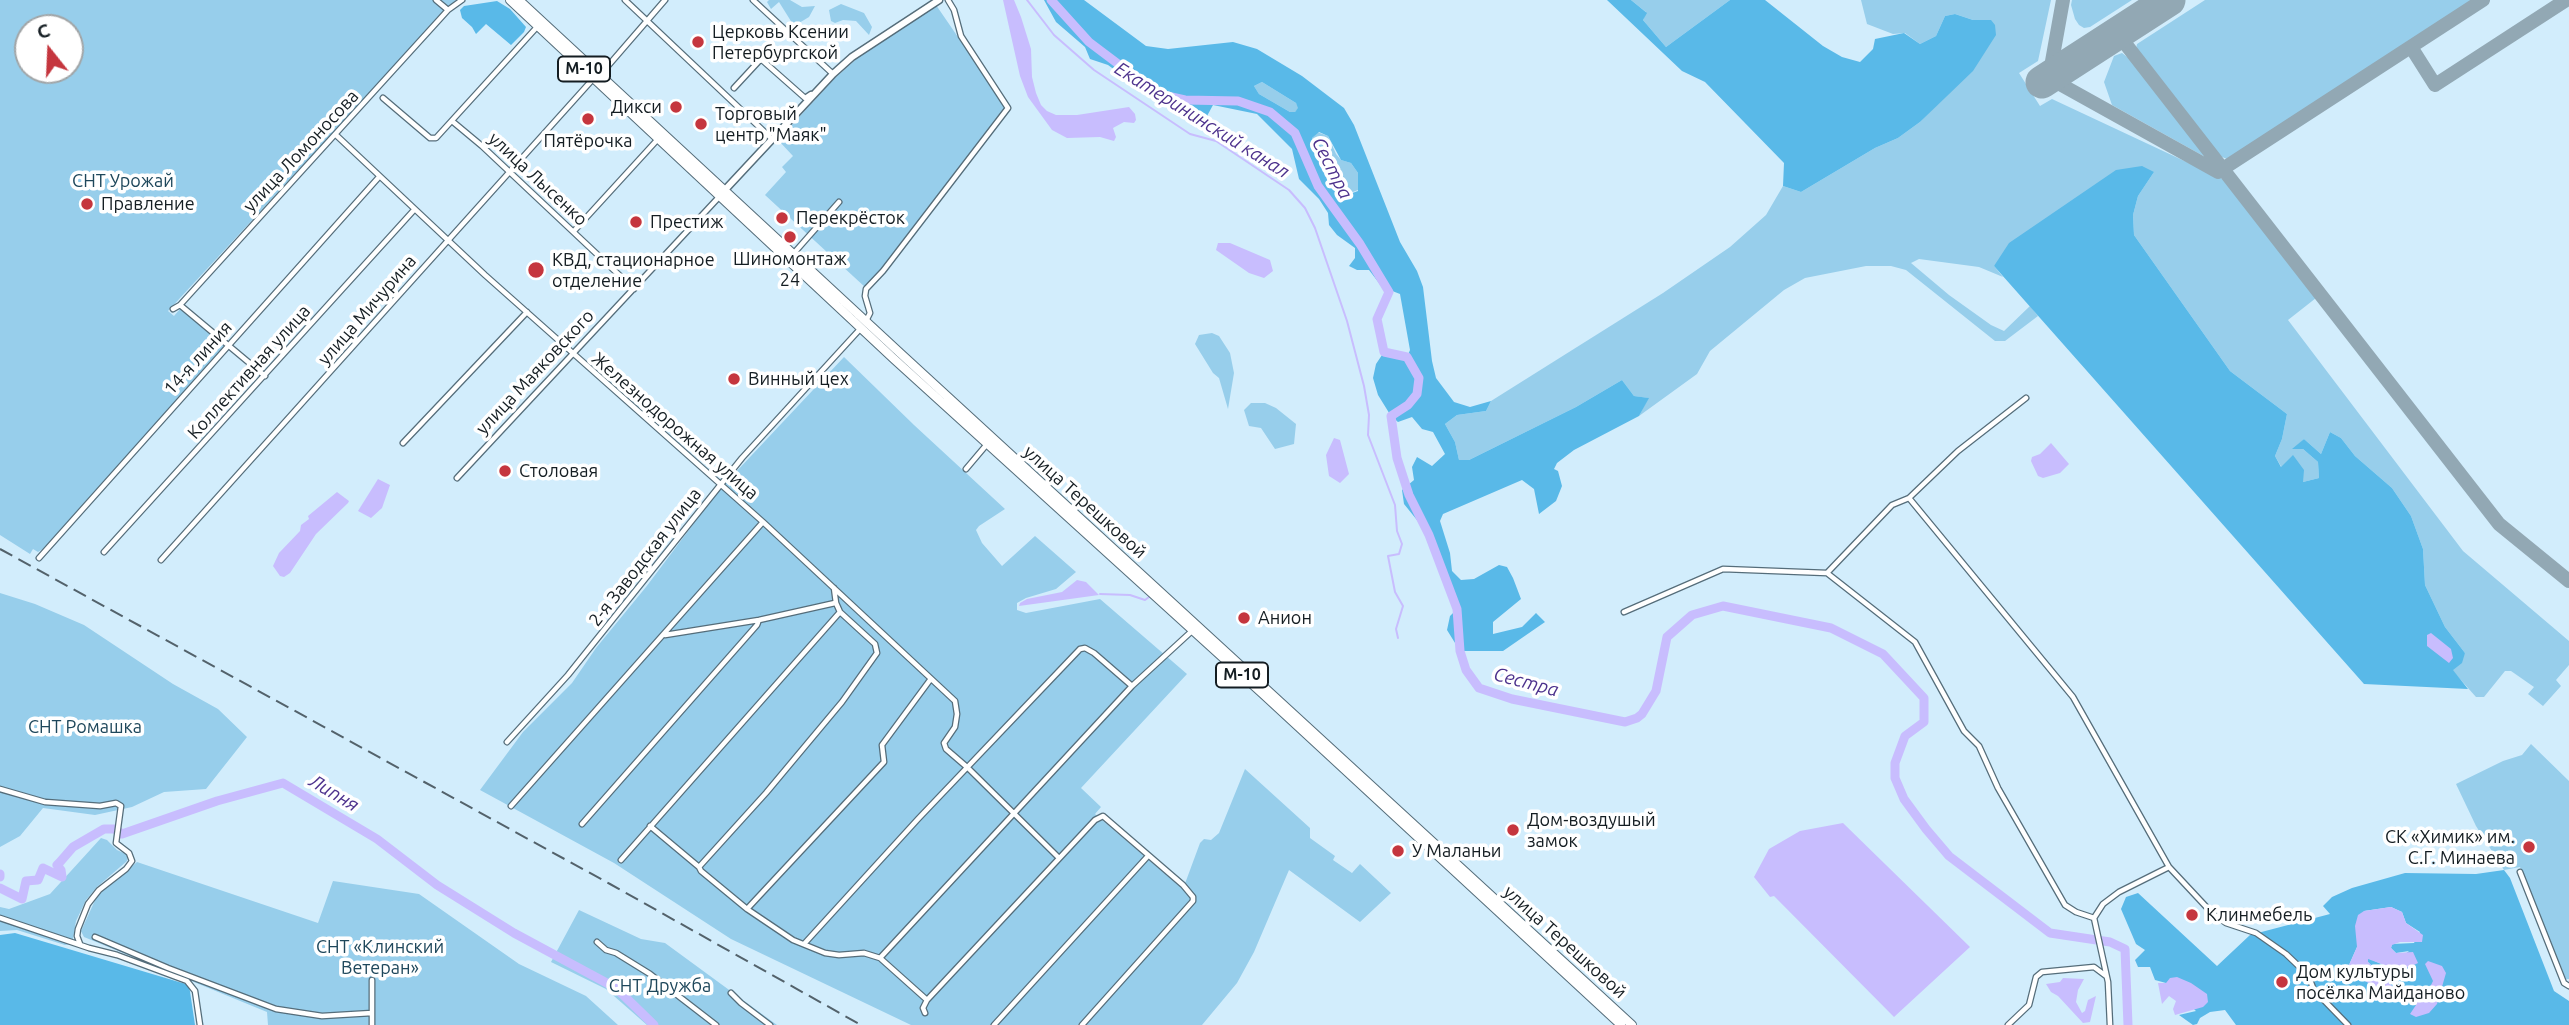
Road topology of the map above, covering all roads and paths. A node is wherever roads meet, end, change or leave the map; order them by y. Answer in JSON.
{"nodes":[{"id":1,"x":436,"y":0,"type":"edge"},
{"id":2,"x":462,"y":0,"type":"edge"},
{"id":3,"x":510,"y":0,"type":"edge"},
{"id":4,"x":519,"y":0,"type":"edge"},
{"id":5,"x":625,"y":0,"type":"edge"},
{"id":6,"x":665,"y":0,"type":"edge"},
{"id":7,"x":752,"y":0,"type":"edge"},
{"id":8,"x":939,"y":0,"type":"edge"},
{"id":9,"x":948,"y":0,"type":"edge"},
{"id":10,"x":448,"y":10,"type":"junction"},
{"id":11,"x":647,"y":20,"type":"junction"},
{"id":12,"x":538,"y":26,"type":"junction"},
{"id":13,"x":597,"y":77,"type":"junction"},
{"id":14,"x":830,"y":77,"type":"junction"},
{"id":15,"x":734,"y":88,"type":"dead end"},
{"id":16,"x":383,"y":98,"type":"dead end"},
{"id":17,"x":452,"y":121,"type":"junction"},
{"id":18,"x":336,"y":135,"type":"junction"},
{"id":19,"x":658,"y":139,"type":"junction"},
{"id":20,"x":772,"y":139,"type":"junction"},
{"id":21,"x":509,"y":171,"type":"junction"},
{"id":22,"x":379,"y":177,"type":"junction"},
{"id":23,"x":723,"y":193,"type":"junction"},
{"id":24,"x":839,"y":202,"type":"dead end"},
{"id":25,"x":414,"y":210,"type":"junction"},
{"id":26,"x":574,"y":231,"type":"junction"},
{"id":27,"x":448,"y":239,"type":"junction"},
{"id":28,"x":794,"y":253,"type":"junction"},
{"id":29,"x":634,"y":289,"type":"junction"},
{"id":30,"x":180,"y":305,"type":"junction"},
{"id":31,"x":173,"y":309,"type":"dead end"},
{"id":32,"x":527,"y":312,"type":"junction"},
{"id":33,"x":864,"y":325,"type":"junction"},
{"id":34,"x":229,"y":345,"type":"junction"},
{"id":35,"x":571,"y":352,"type":"junction"},
{"id":36,"x":265,"y":376,"type":"junction"},
{"id":37,"x":2025,"y":398,"type":"dead end"},
{"id":38,"x":403,"y":443,"type":"dead end"},
{"id":39,"x":988,"y":443,"type":"junction"},
{"id":40,"x":966,"y":469,"type":"dead end"},
{"id":41,"x":457,"y":478,"type":"dead end"},
{"id":42,"x":720,"y":484,"type":"junction"},
{"id":43,"x":1909,"y":499,"type":"junction"},
{"id":44,"x":763,"y":522,"type":"junction"},
{"id":45,"x":104,"y":552,"type":"dead end"},
{"id":46,"x":39,"y":558,"type":"dead end"},
{"id":47,"x":161,"y":560,"type":"dead end"},
{"id":48,"x":1827,"y":573,"type":"junction"},
{"id":49,"x":834,"y":588,"type":"junction"},
{"id":50,"x":836,"y":603,"type":"junction"},
{"id":51,"x":840,"y":611,"type":"junction"},
{"id":52,"x":1624,"y":612,"type":"dead end"},
{"id":53,"x":759,"y":620,"type":"junction"},
{"id":54,"x":1193,"y":630,"type":"junction"},
{"id":55,"x":664,"y":635,"type":"junction"},
{"id":56,"x":930,"y":680,"type":"junction"},
{"id":57,"x":1132,"y":686,"type":"junction"},
{"id":58,"x":507,"y":742,"type":"dead end"},
{"id":59,"x":968,"y":768,"type":"junction"},
{"id":60,"x":0,"y":789,"type":"edge"},
{"id":61,"x":512,"y":806,"type":"dead end"},
{"id":62,"x":1013,"y":814,"type":"junction"},
{"id":63,"x":582,"y":824,"type":"dead end"},
{"id":64,"x":650,"y":826,"type":"junction"},
{"id":65,"x":1148,"y":856,"type":"junction"},
{"id":66,"x":1059,"y":858,"type":"junction"},
{"id":67,"x":621,"y":860,"type":"dead end"},
{"id":68,"x":699,"y":867,"type":"junction"},
{"id":69,"x":2169,"y":867,"type":"junction"},
{"id":70,"x":2520,"y":872,"type":"dead end"},
{"id":71,"x":747,"y":909,"type":"junction"},
{"id":72,"x":0,"y":918,"type":"edge"},
{"id":73,"x":2094,"y":918,"type":"junction"},
{"id":74,"x":95,"y":937,"type":"dead end"},
{"id":75,"x":597,"y":942,"type":"dead end"},
{"id":76,"x":80,"y":944,"type":"junction"},
{"id":77,"x":804,"y":944,"type":"junction"},
{"id":78,"x":880,"y":958,"type":"junction"},
{"id":79,"x":2106,"y":974,"type":"junction"},
{"id":80,"x":372,"y":980,"type":"dead end"},
{"id":81,"x":2569,"y":986,"type":"edge"},
{"id":82,"x":731,"y":993,"type":"dead end"},
{"id":83,"x":927,"y":1000,"type":"junction"},
{"id":84,"x":372,"y":1013,"type":"junction"},
{"id":85,"x":925,"y":1013,"type":"dead end"},
{"id":86,"x":200,"y":1025,"type":"edge"},
{"id":87,"x":372,"y":1025,"type":"edge"},
{"id":88,"x":716,"y":1025,"type":"edge"},
{"id":89,"x":771,"y":1025,"type":"edge"},
{"id":90,"x":994,"y":1025,"type":"edge"},
{"id":91,"x":1082,"y":1025,"type":"edge"},
{"id":92,"x":1621,"y":1025,"type":"edge"},
{"id":93,"x":1632,"y":1025,"type":"edge"},
{"id":94,"x":2008,"y":1025,"type":"edge"},
{"id":95,"x":2110,"y":1025,"type":"edge"},
{"id":96,"x":2348,"y":1025,"type":"edge"}],
"edges":[{"from":1,"to":10,"type":"street"},
{"from":2,"to":10,"type":"street","name":"улица Ломоносова"},
{"from":3,"to":12,"type":"highway","name":"улица Терешковой","number":"М-10"},
{"from":4,"to":13,"type":"highway","name":"улица Терешковой","number":"М-10"},
{"from":5,"to":11,"type":"street"},
{"from":6,"to":11,"type":"street","name":"улица Мичурина"},
{"from":7,"to":14,"type":"street"},
{"from":8,"to":14,"type":"street","name":"улица Маяковского"},
{"from":9,"to":33,"type":"street"},
{"from":10,"to":18,"type":"street","name":"улица Ломоносова"},
{"from":11,"to":13,"type":"street","name":"улица Мичурина"},
{"from":11,"to":20,"type":"street"},
{"from":12,"to":13,"type":"highway","name":"улица Терешковой","number":"М-10"},
{"from":12,"to":17,"type":"street"},
{"from":13,"to":19,"type":"highway","name":"улица Терешковой","number":"М-10"},
{"from":13,"to":21,"type":"street","name":"улица Мичурина"},
{"from":13,"to":23,"type":"highway","name":"улица Терешковой","number":"М-10"},
{"from":14,"to":15,"type":"street"},
{"from":14,"to":20,"type":"street","name":"улица Маяковского"},
{"from":16,"to":17,"type":"street"},
{"from":17,"to":21,"type":"street","name":"улица Лысенко"},
{"from":18,"to":22,"type":"street","name":"Железнодорожная улица"},
{"from":18,"to":30,"type":"street","name":"улица Ломоносова"},
{"from":19,"to":23,"type":"highway","name":"улица Терешковой","number":"М-10"},
{"from":19,"to":26,"type":"street"},
{"from":20,"to":23,"type":"street","name":"улица Маяковского"},
{"from":21,"to":26,"type":"street","name":"улица Лысенко"},
{"from":21,"to":27,"type":"street","name":"улица Мичурина"},
{"from":22,"to":25,"type":"street","name":"Железнодорожная улица"},
{"from":22,"to":34,"type":"street","name":"14-я линия"},
{"from":23,"to":28,"type":"highway","name":"улица Терешковой","number":"М-10"},
{"from":23,"to":29,"type":"street","name":"улица Маяковского"},
{"from":23,"to":33,"type":"highway","name":"улица Терешковой","number":"М-10"},
{"from":24,"to":28,"type":"street"},
{"from":25,"to":27,"type":"street","name":"Железнодорожная улица"},
{"from":25,"to":36,"type":"street","name":"Коллективная улица"},
{"from":26,"to":29,"type":"street","name":"улица Лысенко"},
{"from":27,"to":32,"type":"street","name":"Железнодорожная улица"},
{"from":27,"to":47,"type":"street","name":"улица Мичурина"},
{"from":28,"to":33,"type":"highway","name":"улица Терешковой","number":"М-10"},
{"from":29,"to":35,"type":"street","name":"улица Маяковского"},
{"from":30,"to":31,"type":"street","name":"улица Ломоносова"},
{"from":30,"to":34,"type":"street"},
{"from":32,"to":35,"type":"street","name":"Железнодорожная улица"},
{"from":32,"to":38,"type":"street"},
{"from":33,"to":39,"type":"highway","name":"улица Терешковой","number":"М-10"},
{"from":33,"to":42,"type":"street","name":"2-я Заводская улица"},
{"from":33,"to":93,"type":"highway","name":"улица Терешковой","number":"М-10"},
{"from":34,"to":36,"type":"street"},
{"from":34,"to":46,"type":"street","name":"14-я линия"},
{"from":35,"to":41,"type":"street","name":"улица Маяковского"},
{"from":35,"to":42,"type":"street","name":"Железнодорожная улица"},
{"from":36,"to":45,"type":"street","name":"Коллективная улица"},
{"from":37,"to":43,"type":"street"},
{"from":39,"to":40,"type":"street"},
{"from":39,"to":54,"type":"highway","name":"улица Терешковой","number":"М-10"},
{"from":42,"to":44,"type":"street","name":"Железнодорожная улица"},
{"from":42,"to":58,"type":"street","name":"2-я Заводская улица"},
{"from":43,"to":48,"type":"street"},
{"from":43,"to":69,"type":"street"},
{"from":44,"to":49,"type":"street","name":"Железнодорожная улица"},
{"from":44,"to":55,"type":"street"},
{"from":48,"to":52,"type":"street"},
{"from":48,"to":73,"type":"street"},
{"from":49,"to":50,"type":"street"},
{"from":49,"to":56,"type":"street","name":"Железнодорожная улица"},
{"from":50,"to":51,"type":"street"},
{"from":50,"to":53,"type":"street"},
{"from":51,"to":64,"type":"street"},
{"from":51,"to":68,"type":"street"},
{"from":53,"to":55,"type":"street"},
{"from":53,"to":63,"type":"street"},
{"from":54,"to":57,"type":"street"},
{"from":54,"to":92,"type":"highway","name":"улица Терешковой","number":"М-10"},
{"from":55,"to":61,"type":"street"},
{"from":56,"to":59,"type":"street","name":"Железнодорожная улица"},
{"from":56,"to":71,"type":"street"},
{"from":57,"to":59,"type":"street"},
{"from":57,"to":62,"type":"street"},
{"from":59,"to":62,"type":"street"},
{"from":59,"to":77,"type":"street"},
{"from":60,"to":76,"type":"street"},
{"from":62,"to":66,"type":"street"},
{"from":62,"to":78,"type":"street"},
{"from":64,"to":67,"type":"street"},
{"from":64,"to":68,"type":"street"},
{"from":65,"to":66,"type":"street"},
{"from":65,"to":90,"type":"street"},
{"from":65,"to":91,"type":"street"},
{"from":66,"to":83,"type":"street"},
{"from":68,"to":71,"type":"street"},
{"from":69,"to":73,"type":"street"},
{"from":69,"to":96,"type":"street"},
{"from":70,"to":81,"type":"street"},
{"from":71,"to":77,"type":"street"},
{"from":72,"to":76,"type":"street"},
{"from":73,"to":79,"type":"street"},
{"from":74,"to":84,"type":"street"},
{"from":75,"to":88,"type":"street"},
{"from":76,"to":86,"type":"street"},
{"from":77,"to":78,"type":"street"},
{"from":78,"to":83,"type":"street"},
{"from":79,"to":94,"type":"street"},
{"from":79,"to":95,"type":"street"},
{"from":80,"to":84,"type":"street"},
{"from":82,"to":89,"type":"street"},
{"from":83,"to":85,"type":"street"},
{"from":84,"to":87,"type":"street"}]}
